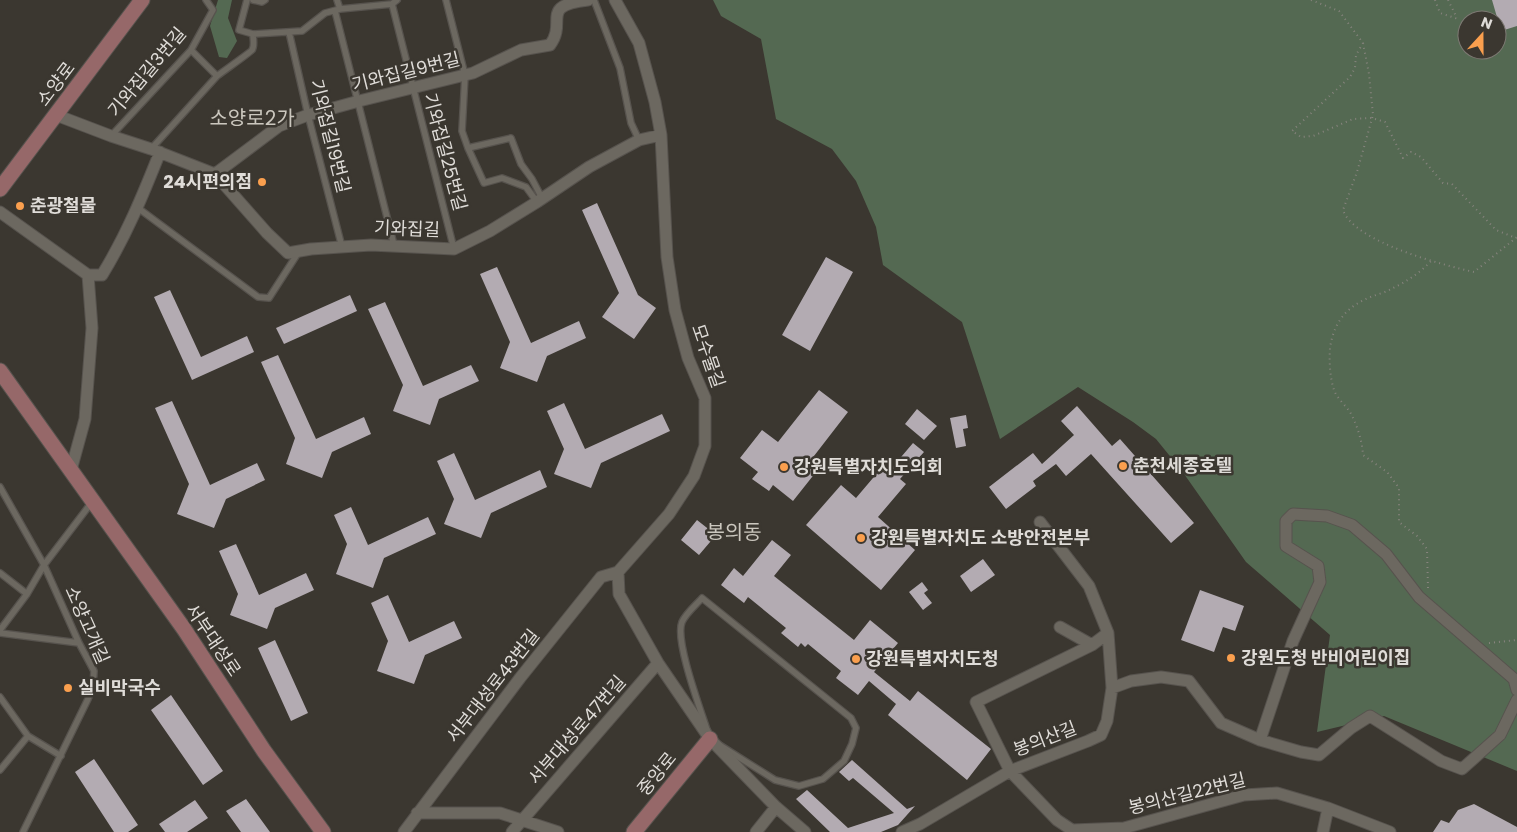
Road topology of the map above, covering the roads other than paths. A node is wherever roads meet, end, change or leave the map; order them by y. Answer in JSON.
{"nodes":[{"id":1,"x":142,"y":0,"type":"edge"},
{"id":2,"x":206,"y":0,"type":"edge"},
{"id":3,"x":247,"y":0,"type":"edge"},
{"id":4,"x":253,"y":0,"type":"edge"},
{"id":5,"x":265,"y":0,"type":"edge"},
{"id":6,"x":336,"y":0,"type":"edge"},
{"id":7,"x":446,"y":0,"type":"edge"},
{"id":8,"x":581,"y":0,"type":"edge"},
{"id":9,"x":594,"y":0,"type":"edge"},
{"id":10,"x":615,"y":0,"type":"edge"},
{"id":11,"x":394,"y":2,"type":"edge"},
{"id":12,"x":338,"y":10,"type":"junction"},
{"id":13,"x":289,"y":32,"type":"junction"},
{"id":14,"x":254,"y":34,"type":"junction"},
{"id":15,"x":190,"y":50,"type":"junction"},
{"id":16,"x":466,"y":75,"type":"junction"},
{"id":17,"x":217,"y":76,"type":"junction"},
{"id":18,"x":413,"y":88,"type":"junction"},
{"id":19,"x":359,"y":101,"type":"junction"},
{"id":20,"x":56,"y":115,"type":"junction"},
{"id":21,"x":308,"y":115,"type":"junction"},
{"id":22,"x":661,"y":135,"type":"junction"},
{"id":23,"x":112,"y":136,"type":"junction"},
{"id":24,"x":639,"y":140,"type":"junction"},
{"id":25,"x":468,"y":148,"type":"junction"},
{"id":26,"x":155,"y":150,"type":"junction"},
{"id":27,"x":215,"y":174,"type":"junction"},
{"id":28,"x":0,"y":189,"type":"edge"},
{"id":29,"x":539,"y":200,"type":"junction"},
{"id":30,"x":138,"y":208,"type":"junction"},
{"id":31,"x":0,"y":212,"type":"edge"},
{"id":32,"x":394,"y":246,"type":"junction"},
{"id":33,"x":342,"y":247,"type":"junction"},
{"id":34,"x":454,"y":249,"type":"junction"},
{"id":35,"x":300,"y":251,"type":"junction"},
{"id":36,"x":88,"y":275,"type":"junction"},
{"id":37,"x":0,"y":371,"type":"edge"},
{"id":38,"x":71,"y":470,"type":"junction"},
{"id":39,"x":0,"y":487,"type":"edge"},
{"id":40,"x":93,"y":500,"type":"junction"},
{"id":41,"x":1040,"y":522,"type":"dead end"},
{"id":42,"x":44,"y":565,"type":"junction"},
{"id":43,"x":618,"y":572,"type":"junction"},
{"id":44,"x":0,"y":573,"type":"edge"},
{"id":45,"x":27,"y":594,"type":"junction"},
{"id":46,"x":1060,"y":627,"type":"dead end"},
{"id":47,"x":1106,"y":628,"type":"junction"},
{"id":48,"x":0,"y":631,"type":"edge"},
{"id":49,"x":79,"y":643,"type":"junction"},
{"id":50,"x":1092,"y":645,"type":"junction"},
{"id":51,"x":658,"y":663,"type":"junction"},
{"id":52,"x":1112,"y":688,"type":"junction"},
{"id":53,"x":1517,"y":690,"type":"edge"},
{"id":54,"x":0,"y":697,"type":"edge"},
{"id":55,"x":1517,"y":700,"type":"edge"},
{"id":56,"x":28,"y":736,"type":"junction"},
{"id":57,"x":710,"y":739,"type":"junction"},
{"id":58,"x":1260,"y":740,"type":"junction"},
{"id":59,"x":61,"y":756,"type":"junction"},
{"id":60,"x":0,"y":770,"type":"edge"},
{"id":61,"x":1010,"y":771,"type":"junction"},
{"id":62,"x":776,"y":807,"type":"junction"},
{"id":63,"x":1328,"y":808,"type":"junction"},
{"id":64,"x":417,"y":813,"type":"junction"},
{"id":65,"x":522,"y":820,"type":"junction"},
{"id":66,"x":23,"y":832,"type":"edge"},
{"id":67,"x":323,"y":832,"type":"edge"},
{"id":68,"x":404,"y":832,"type":"edge"},
{"id":69,"x":512,"y":832,"type":"edge"},
{"id":70,"x":558,"y":832,"type":"edge"},
{"id":71,"x":634,"y":832,"type":"edge"},
{"id":72,"x":756,"y":832,"type":"edge"},
{"id":73,"x":805,"y":832,"type":"edge"},
{"id":74,"x":902,"y":832,"type":"edge"},
{"id":75,"x":1323,"y":832,"type":"edge"},
{"id":76,"x":1390,"y":832,"type":"edge"}],
"edges":[{"from":1,"to":20,"type":"street","name":"소양로"},
{"from":2,"to":15,"type":"lane","name":"기와집길3번길"},
{"from":3,"to":14,"type":"lane"},
{"from":4,"to":5,"type":"lane"},
{"from":6,"to":12,"type":"lane"},
{"from":7,"to":16,"type":"lane"},
{"from":8,"to":16,"type":"street","name":"기와집길9번길"},
{"from":9,"to":24,"type":"lane"},
{"from":10,"to":22,"type":"street","name":"모수물길"},
{"from":11,"to":12,"type":"lane"},
{"from":11,"to":18,"type":"lane","name":"기와집길25번길"},
{"from":12,"to":13,"type":"lane"},
{"from":12,"to":19,"type":"lane"},
{"from":13,"to":14,"type":"lane"},
{"from":13,"to":21,"type":"lane","name":"기와집길19번길"},
{"from":14,"to":17,"type":"lane"},
{"from":15,"to":17,"type":"lane"},
{"from":15,"to":23,"type":"lane","name":"기와집길3번길"},
{"from":16,"to":18,"type":"street","name":"기와집길9번길"},
{"from":16,"to":25,"type":"lane"},
{"from":17,"to":26,"type":"lane"},
{"from":18,"to":19,"type":"street","name":"기와집길9번길"},
{"from":18,"to":34,"type":"lane","name":"기와집길25번길"},
{"from":19,"to":21,"type":"street","name":"기와집길9번길"},
{"from":19,"to":32,"type":"lane"},
{"from":20,"to":23,"type":"street","name":"기와집길"},
{"from":20,"to":28,"type":"street","name":"소양로"},
{"from":21,"to":27,"type":"street","name":"기와집길9번길"},
{"from":21,"to":33,"type":"lane","name":"기와집길19번길"},
{"from":22,"to":24,"type":"street","name":"기와집길"},
{"from":22,"to":43,"type":"street","name":"모수물길"},
{"from":23,"to":26,"type":"street","name":"기와집길"},
{"from":24,"to":29,"type":"street","name":"기와집길"},
{"from":25,"to":29,"type":"lane"},
{"from":25,"to":29,"type":"lane"},
{"from":26,"to":27,"type":"street","name":"기와집길"},
{"from":26,"to":30,"type":"street"},
{"from":27,"to":35,"type":"street","name":"기와집길"},
{"from":29,"to":34,"type":"street","name":"기와집길"},
{"from":30,"to":35,"type":"lane"},
{"from":30,"to":36,"type":"street"},
{"from":31,"to":36,"type":"street"},
{"from":32,"to":33,"type":"street","name":"기와집길"},
{"from":32,"to":34,"type":"street","name":"기와집길"},
{"from":33,"to":35,"type":"street","name":"기와집길"},
{"from":36,"to":38,"type":"street"},
{"from":37,"to":38,"type":"street","name":"서부대성로"},
{"from":38,"to":40,"type":"street","name":"서부대성로"},
{"from":39,"to":42,"type":"lane","name":"소양고개길"},
{"from":40,"to":42,"type":"lane"},
{"from":40,"to":67,"type":"street","name":"서부대성로"},
{"from":41,"to":47,"type":"street"},
{"from":42,"to":45,"type":"lane"},
{"from":42,"to":49,"type":"lane","name":"소양고개길"},
{"from":43,"to":51,"type":"street"},
{"from":43,"to":64,"type":"street","name":"서부대성로43번길"},
{"from":44,"to":45,"type":"lane"},
{"from":45,"to":48,"type":"lane"},
{"from":46,"to":50,"type":"street"},
{"from":47,"to":50,"type":"street"},
{"from":47,"to":52,"type":"street","name":"봉의산길"},
{"from":48,"to":49,"type":"lane"},
{"from":49,"to":59,"type":"lane","name":"소양고개길"},
{"from":50,"to":61,"type":"street","name":"봉의산길22번길"},
{"from":51,"to":57,"type":"street"},
{"from":51,"to":65,"type":"street","name":"서부대성로47번길"},
{"from":52,"to":58,"type":"street"},
{"from":52,"to":61,"type":"street","name":"봉의산길"},
{"from":53,"to":58,"type":"street"},
{"from":54,"to":56,"type":"lane"},
{"from":55,"to":58,"type":"street"},
{"from":56,"to":59,"type":"lane"},
{"from":56,"to":60,"type":"lane"},
{"from":57,"to":57,"type":"lane"},
{"from":57,"to":62,"type":"street"},
{"from":57,"to":71,"type":"street","name":"중앙로"},
{"from":59,"to":66,"type":"lane","name":"소양고개길"},
{"from":61,"to":63,"type":"street","name":"봉의산길22번길"},
{"from":61,"to":74,"type":"street","name":"봉의산길"},
{"from":62,"to":72,"type":"street"},
{"from":62,"to":73,"type":"street"},
{"from":63,"to":75,"type":"street"},
{"from":63,"to":76,"type":"street","name":"봉의산길22번길"},
{"from":64,"to":65,"type":"street"},
{"from":64,"to":68,"type":"street","name":"서부대성로43번길"},
{"from":65,"to":69,"type":"street","name":"서부대성로47번길"},
{"from":65,"to":70,"type":"street"}]}
